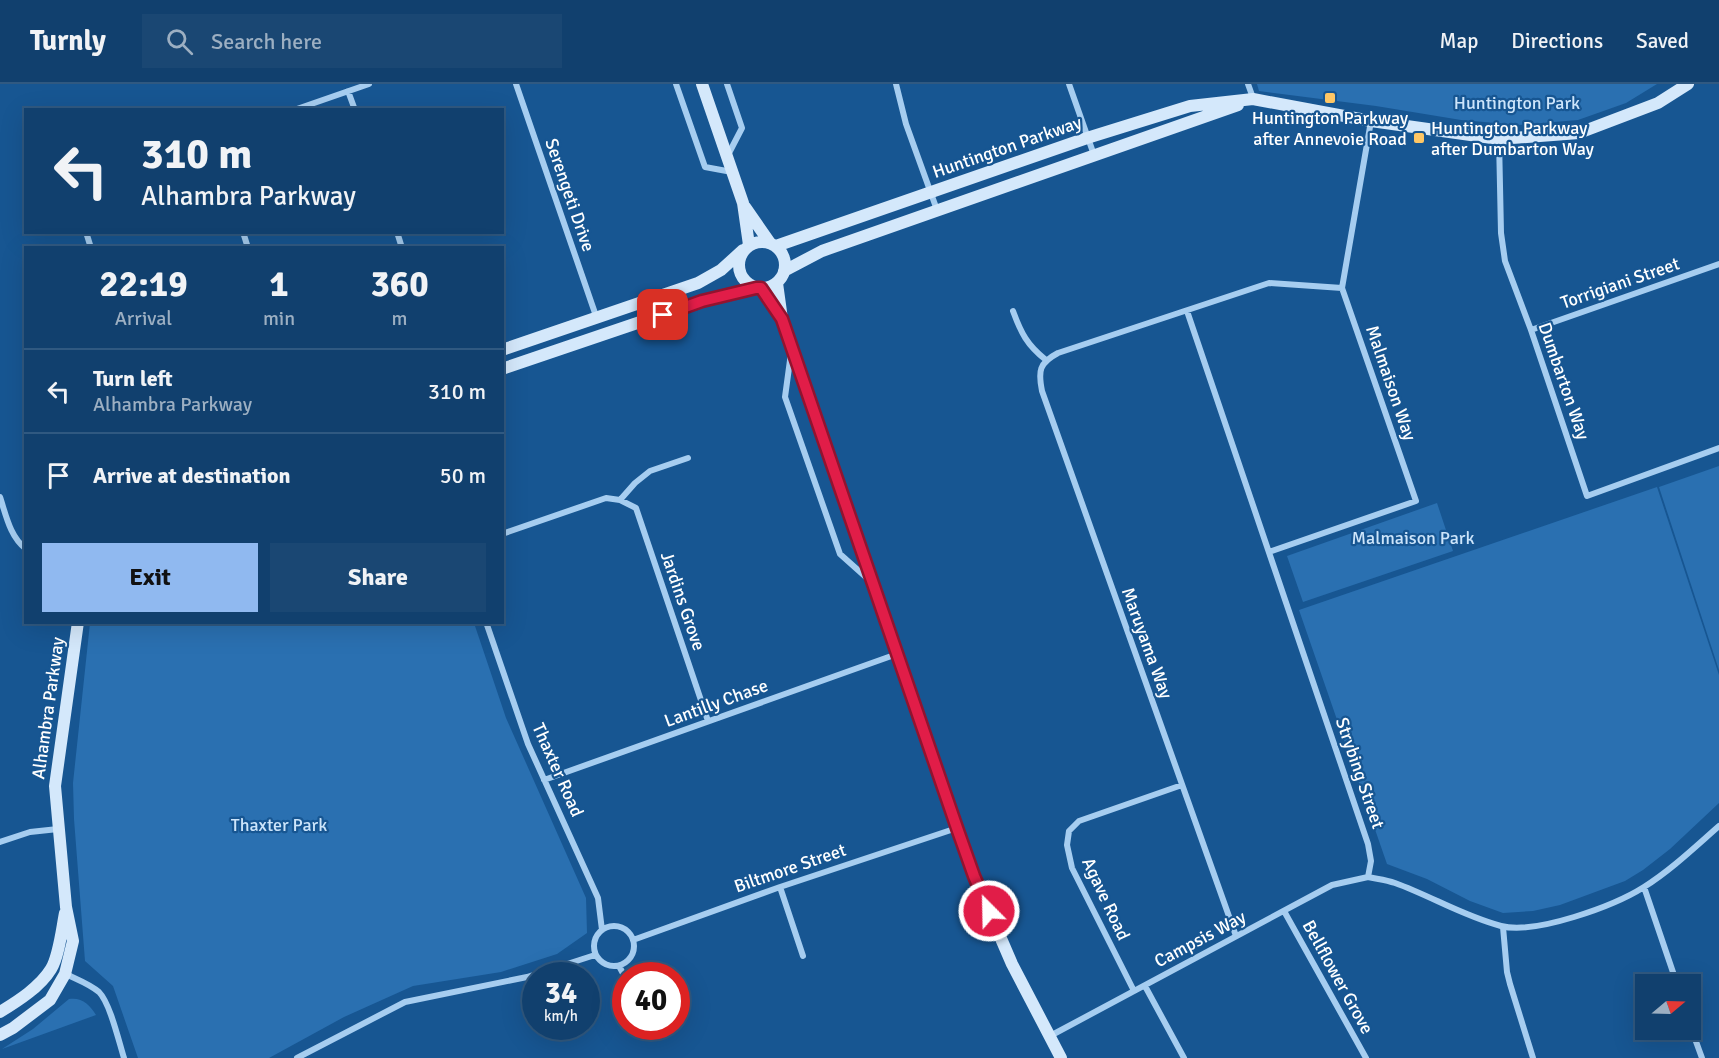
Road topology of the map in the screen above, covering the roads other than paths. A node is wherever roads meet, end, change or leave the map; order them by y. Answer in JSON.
{"nodes":[{"id":1,"x":369,"y":84,"type":"edge"},
{"id":2,"x":516,"y":84,"type":"edge"},
{"id":3,"x":676,"y":84,"type":"edge"},
{"id":4,"x":702,"y":84,"type":"edge"},
{"id":5,"x":727,"y":84,"type":"edge"},
{"id":6,"x":896,"y":84,"type":"edge"},
{"id":7,"x":1069,"y":84,"type":"edge"},
{"id":8,"x":1248,"y":84,"type":"edge"},
{"id":9,"x":1688,"y":84,"type":"edge"},
{"id":10,"x":348,"y":91,"type":"junction"},
{"id":11,"x":1254,"y":99,"type":"junction"},
{"id":12,"x":300,"y":108,"type":"edge"},
{"id":13,"x":353,"y":108,"type":"edge"},
{"id":14,"x":1371,"y":121,"type":"junction"},
{"id":15,"x":1087,"y":138,"type":"junction"},
{"id":16,"x":1499,"y":139,"type":"junction"},
{"id":17,"x":1094,"y":155,"type":"junction"},
{"id":18,"x":727,"y":158,"type":"junction"},
{"id":19,"x":732,"y":172,"type":"junction"},
{"id":20,"x":929,"y":192,"type":"junction"},
{"id":21,"x":743,"y":203,"type":"junction"},
{"id":22,"x":937,"y":210,"type":"junction"},
{"id":23,"x":773,"y":245,"type":"junction"},
{"id":24,"x":746,"y":248,"type":"junction"},
{"id":25,"x":1719,"y":264,"type":"edge"},
{"id":26,"x":784,"y":271,"type":"junction"},
{"id":27,"x":777,"y":283,"type":"junction"},
{"id":28,"x":758,"y":288,"type":"junction"},
{"id":29,"x":1342,"y":288,"type":"junction"},
{"id":30,"x":1013,"y":311,"type":"dead end"},
{"id":31,"x":1187,"y":311,"type":"junction"},
{"id":32,"x":596,"y":316,"type":"junction"},
{"id":33,"x":782,"y":319,"type":"junction"},
{"id":34,"x":1532,"y":330,"type":"junction"},
{"id":35,"x":792,"y":347,"type":"junction"},
{"id":36,"x":504,"y":349,"type":"edge"},
{"id":37,"x":1046,"y":360,"type":"junction"},
{"id":38,"x":504,"y":368,"type":"edge"},
{"id":39,"x":1719,"y":448,"type":"edge"},
{"id":40,"x":688,"y":458,"type":"dead end"},
{"id":41,"x":0,"y":497,"type":"edge"},
{"id":42,"x":620,"y":500,"type":"junction"},
{"id":43,"x":504,"y":533,"type":"edge"},
{"id":44,"x":24,"y":548,"type":"edge"},
{"id":45,"x":1269,"y":552,"type":"junction"},
{"id":46,"x":873,"y":583,"type":"junction"},
{"id":47,"x":78,"y":624,"type":"edge"},
{"id":48,"x":487,"y":624,"type":"edge"},
{"id":49,"x":897,"y":654,"type":"junction"},
{"id":50,"x":708,"y":721,"type":"junction"},
{"id":51,"x":544,"y":780,"type":"junction"},
{"id":52,"x":1182,"y":785,"type":"junction"},
{"id":53,"x":1719,"y":826,"type":"edge"},
{"id":54,"x":957,"y":828,"type":"junction"},
{"id":55,"x":58,"y":830,"type":"junction"},
{"id":56,"x":0,"y":842,"type":"edge"},
{"id":57,"x":1368,"y":877,"type":"junction"},
{"id":58,"x":780,"y":887,"type":"junction"},
{"id":59,"x":1644,"y":887,"type":"junction"},
{"id":60,"x":66,"y":907,"type":"junction"},
{"id":61,"x":1284,"y":911,"type":"junction"},
{"id":62,"x":1503,"y":927,"type":"junction"},
{"id":63,"x":602,"y":930,"type":"junction"},
{"id":64,"x":1236,"y":936,"type":"junction"},
{"id":65,"x":633,"y":940,"type":"junction"},
{"id":66,"x":595,"y":955,"type":"junction"},
{"id":67,"x":803,"y":956,"type":"dead end"},
{"id":68,"x":625,"y":962,"type":"edge"},
{"id":69,"x":612,"y":966,"type":"edge"},
{"id":70,"x":65,"y":974,"type":"junction"},
{"id":71,"x":1674,"y":974,"type":"edge"},
{"id":72,"x":1145,"y":986,"type":"junction"},
{"id":73,"x":1134,"y":992,"type":"junction"},
{"id":74,"x":0,"y":1012,"type":"edge"},
{"id":75,"x":0,"y":1035,"type":"edge"},
{"id":76,"x":1050,"y":1036,"type":"junction"},
{"id":77,"x":1695,"y":1040,"type":"edge"},
{"id":78,"x":124,"y":1058,"type":"edge"},
{"id":79,"x":297,"y":1058,"type":"edge"},
{"id":80,"x":1061,"y":1058,"type":"edge"},
{"id":81,"x":1184,"y":1058,"type":"edge"},
{"id":82,"x":1366,"y":1058,"type":"edge"},
{"id":83,"x":1533,"y":1058,"type":"edge"},
{"id":84,"x":1702,"y":1058,"type":"edge"}],
"edges":[{"from":1,"to":10,"type":"street"},
{"from":2,"to":32,"type":"street","name":"Serengeti Drive"},
{"from":3,"to":19,"type":"street"},
{"from":4,"to":18,"type":"street"},
{"from":5,"to":18,"type":"street"},
{"from":6,"to":20,"type":"street"},
{"from":7,"to":15,"type":"street"},
{"from":8,"to":11,"type":"street"},
{"from":9,"to":16,"type":"street","name":"Huntington Parkway"},
{"from":10,"to":12,"type":"street"},
{"from":10,"to":13,"type":"street"},
{"from":11,"to":14,"type":"street","name":"Huntington Parkway"},
{"from":11,"to":15,"type":"street","name":"Huntington Parkway"},
{"from":11,"to":17,"type":"street","name":"Huntington Parkway"},
{"from":14,"to":16,"type":"street","name":"Huntington Parkway"},
{"from":14,"to":29,"type":"street","name":"Malmaison Way"},
{"from":15,"to":17,"type":"street"},
{"from":15,"to":20,"type":"street","name":"Huntington Parkway"},
{"from":16,"to":34,"type":"street","name":"Dumbarton Way"},
{"from":17,"to":22,"type":"street","name":"Huntington Parkway"},
{"from":18,"to":19,"type":"street"},
{"from":19,"to":21,"type":"street"},
{"from":20,"to":22,"type":"street"},
{"from":20,"to":23,"type":"street","name":"Huntington Parkway"},
{"from":21,"to":23,"type":"street"},
{"from":21,"to":24,"type":"street"},
{"from":22,"to":26,"type":"street","name":"Huntington Parkway"},
{"from":23,"to":24,"type":"street"},
{"from":23,"to":26,"type":"street"},
{"from":24,"to":28,"type":"street"},
{"from":24,"to":32,"type":"street"},
{"from":25,"to":34,"type":"street","name":"Torrigiani Street"},
{"from":26,"to":27,"type":"street"},
{"from":27,"to":28,"type":"street"},
{"from":27,"to":33,"type":"street"},
{"from":28,"to":33,"type":"street"},
{"from":28,"to":38,"type":"street"},
{"from":29,"to":31,"type":"street"},
{"from":29,"to":45,"type":"street","name":"Malmaison Way"},
{"from":30,"to":37,"type":"street"},
{"from":31,"to":37,"type":"street"},
{"from":31,"to":45,"type":"street","name":"Strybing Street"},
{"from":32,"to":36,"type":"street"},
{"from":33,"to":35,"type":"street"},
{"from":34,"to":39,"type":"street","name":"Dumbarton Way"},
{"from":35,"to":46,"type":"street"},
{"from":35,"to":46,"type":"street"},
{"from":37,"to":52,"type":"street","name":"Maruyama Way"},
{"from":40,"to":42,"type":"street"},
{"from":41,"to":44,"type":"street"},
{"from":42,"to":43,"type":"street"},
{"from":42,"to":50,"type":"street","name":"Jardins Grove"},
{"from":45,"to":57,"type":"street","name":"Strybing Street"},
{"from":46,"to":49,"type":"street"},
{"from":47,"to":55,"type":"street","name":"Alhambra Parkway"},
{"from":48,"to":51,"type":"street","name":"Thaxter Road"},
{"from":49,"to":50,"type":"street","name":"Lantilly Chase"},
{"from":49,"to":54,"type":"street"},
{"from":50,"to":51,"type":"street","name":"Lantilly Chase"},
{"from":51,"to":63,"type":"street","name":"Thaxter Road"},
{"from":52,"to":64,"type":"street","name":"Maruyama Way"},
{"from":52,"to":73,"type":"street","name":"Agave Road"},
{"from":53,"to":59,"type":"street"},
{"from":54,"to":58,"type":"street","name":"Biltmore Street"},
{"from":54,"to":76,"type":"street"},
{"from":55,"to":56,"type":"street"},
{"from":55,"to":60,"type":"street","name":"Alhambra Parkway"},
{"from":57,"to":61,"type":"street","name":"Campsis Way"},
{"from":57,"to":62,"type":"street"},
{"from":58,"to":65,"type":"street","name":"Biltmore Street"},
{"from":58,"to":67,"type":"street"},
{"from":59,"to":62,"type":"street"},
{"from":59,"to":71,"type":"street"},
{"from":60,"to":70,"type":"street","name":"Alhambra Parkway"},
{"from":60,"to":74,"type":"street","name":"Alhambra Parkway"},
{"from":61,"to":64,"type":"street","name":"Campsis Way"},
{"from":61,"to":82,"type":"street","name":"Bellflower Grove"},
{"from":62,"to":83,"type":"street"},
{"from":63,"to":65,"type":"street"},
{"from":63,"to":66,"type":"street"},
{"from":64,"to":72,"type":"street","name":"Campsis Way"},
{"from":65,"to":68,"type":"street"},
{"from":66,"to":69,"type":"street"},
{"from":66,"to":79,"type":"street"},
{"from":70,"to":75,"type":"street","name":"Alhambra Parkway"},
{"from":70,"to":78,"type":"street"},
{"from":72,"to":73,"type":"street","name":"Campsis Way"},
{"from":72,"to":81,"type":"street"},
{"from":73,"to":76,"type":"street","name":"Campsis Way"},
{"from":76,"to":80,"type":"street"},
{"from":77,"to":84,"type":"street"}]}
